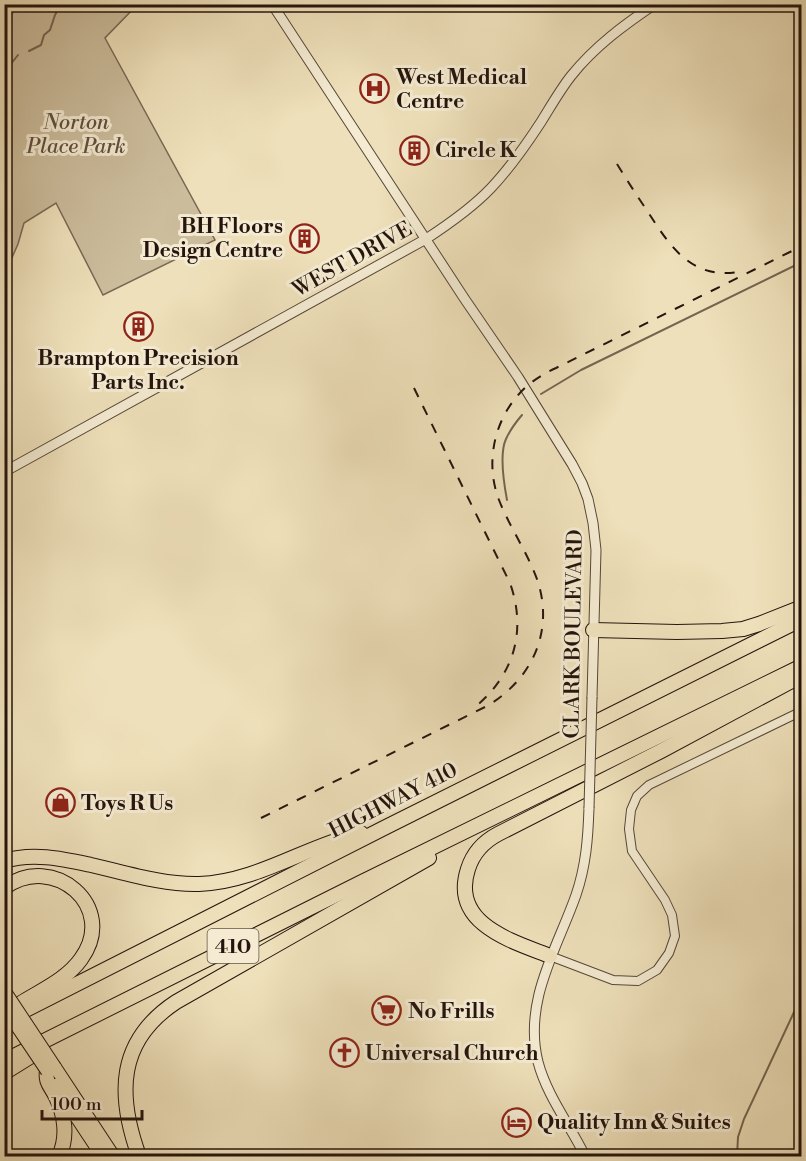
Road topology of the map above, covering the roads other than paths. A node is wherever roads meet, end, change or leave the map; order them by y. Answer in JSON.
{"nodes":[{"id":1,"x":272,"y":4,"type":"edge"},
{"id":2,"x":655,"y":4,"type":"edge"},
{"id":3,"x":426,"y":239,"type":"junction"},
{"id":4,"x":4,"y":472,"type":"edge"},
{"id":5,"x":801,"y":607,"type":"edge"},
{"id":6,"x":801,"y":619,"type":"edge"},
{"id":7,"x":593,"y":630,"type":"junction"},
{"id":8,"x":801,"y":666,"type":"edge"},
{"id":9,"x":801,"y":676,"type":"edge"},
{"id":10,"x":801,"y":711,"type":"edge"},
{"id":11,"x":386,"y":827,"type":"junction"},
{"id":12,"x":463,"y":833,"type":"junction"},
{"id":13,"x":4,"y":861,"type":"edge"},
{"id":14,"x":4,"y":888,"type":"edge"},
{"id":15,"x":550,"y":956,"type":"junction"},
{"id":16,"x":4,"y":990,"type":"edge"},
{"id":17,"x":4,"y":1007,"type":"edge"},
{"id":18,"x":4,"y":1013,"type":"edge"},
{"id":19,"x":4,"y":1020,"type":"edge"},
{"id":20,"x":72,"y":1026,"type":"junction"},
{"id":21,"x":4,"y":1061,"type":"edge"},
{"id":22,"x":51,"y":1069,"type":"junction"},
{"id":23,"x":4,"y":1073,"type":"edge"},
{"id":24,"x":59,"y":1156,"type":"edge"},
{"id":25,"x":109,"y":1156,"type":"edge"},
{"id":26,"x":139,"y":1156,"type":"edge"},
{"id":27,"x":585,"y":1156,"type":"edge"}],
"edges":[{"from":1,"to":3,"type":"street","name":"CLARK BOULEVARD"},
{"from":2,"to":3,"type":"street","name":"WEST DRIVE"},
{"from":3,"to":4,"type":"street","name":"WEST DRIVE"},
{"from":3,"to":7,"type":"street","name":"CLARK BOULEVARD"},
{"from":5,"to":7,"type":"highway"},
{"from":6,"to":11,"type":"highway","name":"HIGHWAY 410","number":"410"},
{"from":7,"to":15,"type":"street","name":"CLARK BOULEVARD","bridge":true},
{"from":8,"to":12,"type":"highway","number":"410"},
{"from":9,"to":15,"type":"highway"},
{"from":10,"to":15,"type":"street"},
{"from":11,"to":13,"type":"highway"},
{"from":11,"to":19,"type":"highway","name":"HIGHWAY 410","number":"410"},
{"from":12,"to":20,"type":"highway","number":"410"},
{"from":12,"to":26,"type":"highway"},
{"from":14,"to":18,"type":"highway"},
{"from":15,"to":27,"type":"street","name":"CLARK BOULEVARD"},
{"from":16,"to":22,"type":"main road","bridge":true},
{"from":17,"to":22,"type":"main road","bridge":true},
{"from":20,"to":21,"type":"highway","number":"410"},
{"from":20,"to":23,"type":"highway"},
{"from":22,"to":24,"type":"highway"},
{"from":22,"to":25,"type":"main road"}]}
